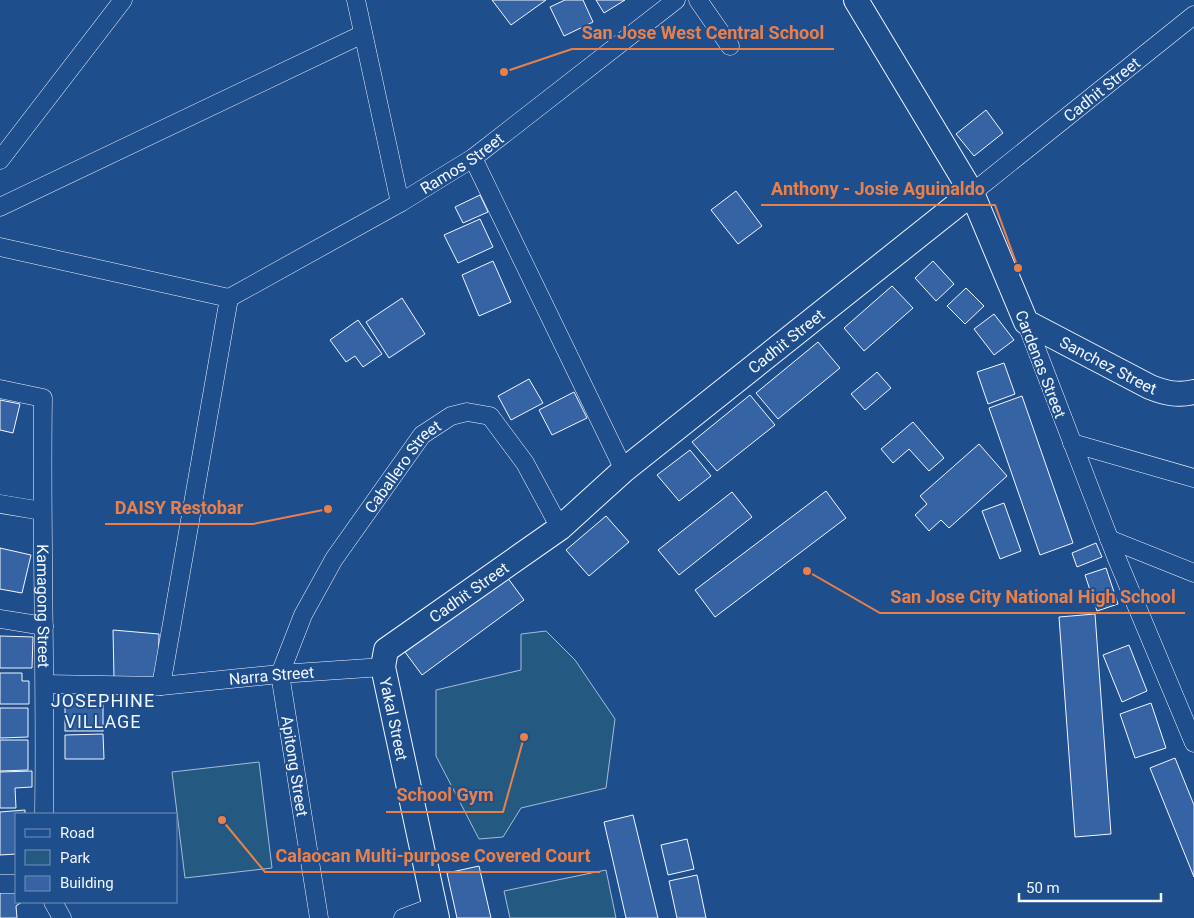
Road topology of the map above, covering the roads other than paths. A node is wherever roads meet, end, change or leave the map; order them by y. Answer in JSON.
{"nodes":[{"id":1,"x":123,"y":0,"type":"edge"},
{"id":2,"x":356,"y":0,"type":"edge"},
{"id":3,"x":676,"y":0,"type":"edge"},
{"id":4,"x":698,"y":0,"type":"edge"},
{"id":5,"x":856,"y":0,"type":"edge"},
{"id":6,"x":1194,"y":14,"type":"edge"},
{"id":7,"x":363,"y":34,"type":"junction"},
{"id":8,"x":730,"y":46,"type":"dead end"},
{"id":9,"x":472,"y":158,"type":"junction"},
{"id":10,"x":0,"y":160,"type":"edge"},
{"id":11,"x":972,"y":193,"type":"junction"},
{"id":12,"x":400,"y":203,"type":"junction"},
{"id":13,"x":0,"y":207,"type":"edge"},
{"id":14,"x":0,"y":247,"type":"edge"},
{"id":15,"x":229,"y":298,"type":"junction"},
{"id":16,"x":1026,"y":322,"type":"junction"},
{"id":17,"x":0,"y":389,"type":"edge"},
{"id":18,"x":1194,"y":392,"type":"edge"},
{"id":19,"x":1072,"y":443,"type":"junction"},
{"id":20,"x":624,"y":470,"type":"junction"},
{"id":21,"x":1194,"y":478,"type":"edge"},
{"id":22,"x":0,"y":504,"type":"edge"},
{"id":23,"x":42,"y":511,"type":"junction"},
{"id":24,"x":560,"y":528,"type":"junction"},
{"id":25,"x":1109,"y":539,"type":"junction"},
{"id":26,"x":1194,"y":573,"type":"edge"},
{"id":27,"x":0,"y":619,"type":"edge"},
{"id":28,"x":44,"y":626,"type":"junction"},
{"id":29,"x":383,"y":667,"type":"junction"},
{"id":30,"x":280,"y":674,"type":"junction"},
{"id":31,"x":46,"y":684,"type":"junction"},
{"id":32,"x":161,"y":686,"type":"junction"},
{"id":33,"x":1194,"y":743,"type":"edge"},
{"id":34,"x":44,"y":813,"type":"edge"},
{"id":35,"x":0,"y":884,"type":"edge"},
{"id":36,"x":15,"y":884,"type":"edge"},
{"id":37,"x":54,"y":903,"type":"edge"},
{"id":38,"x":436,"y":912,"type":"edge"},
{"id":39,"x":62,"y":918,"type":"edge"},
{"id":40,"x":319,"y":918,"type":"edge"},
{"id":41,"x":403,"y":918,"type":"edge"}],
"edges":[{"from":1,"to":10,"type":"street"},
{"from":2,"to":7,"type":"street"},
{"from":3,"to":9,"type":"street","name":"Ramos Street"},
{"from":4,"to":8,"type":"street"},
{"from":5,"to":11,"type":"street","name":"Cardenas Street"},
{"from":6,"to":11,"type":"street","name":"Cadhit Street"},
{"from":7,"to":12,"type":"street"},
{"from":7,"to":13,"type":"street"},
{"from":9,"to":12,"type":"street","name":"Ramos Street"},
{"from":9,"to":20,"type":"street"},
{"from":11,"to":16,"type":"street","name":"Cardenas Street"},
{"from":11,"to":20,"type":"street","name":"Cadhit Street"},
{"from":12,"to":15,"type":"street","name":"Ramos Street"},
{"from":14,"to":15,"type":"street"},
{"from":15,"to":32,"type":"street"},
{"from":16,"to":18,"type":"street","name":"Sanchez Street"},
{"from":16,"to":19,"type":"street","name":"Cardenas Street"},
{"from":17,"to":23,"type":"street","name":"Kamagong Street"},
{"from":19,"to":21,"type":"street"},
{"from":19,"to":25,"type":"street","name":"Cardenas Street"},
{"from":20,"to":24,"type":"street","name":"Cadhit Street"},
{"from":22,"to":23,"type":"street"},
{"from":23,"to":28,"type":"street","name":"Kamagong Street"},
{"from":24,"to":29,"type":"street","name":"Cadhit Street"},
{"from":24,"to":30,"type":"street","name":"Caballero Street"},
{"from":25,"to":26,"type":"street"},
{"from":25,"to":33,"type":"street","name":"Cardenas Street"},
{"from":27,"to":28,"type":"street"},
{"from":28,"to":31,"type":"street","name":"Kamagong Street"},
{"from":29,"to":30,"type":"street","name":"Narra Street"},
{"from":29,"to":38,"type":"street","name":"Yakal Street"},
{"from":30,"to":32,"type":"street","name":"Narra Street"},
{"from":30,"to":40,"type":"street","name":"Apitong Street"},
{"from":31,"to":32,"type":"street","name":"Narra Street"},
{"from":31,"to":34,"type":"street","name":"Kamagong Street"},
{"from":35,"to":36,"type":"street"},
{"from":37,"to":39,"type":"street"},
{"from":38,"to":41,"type":"street"}]}
